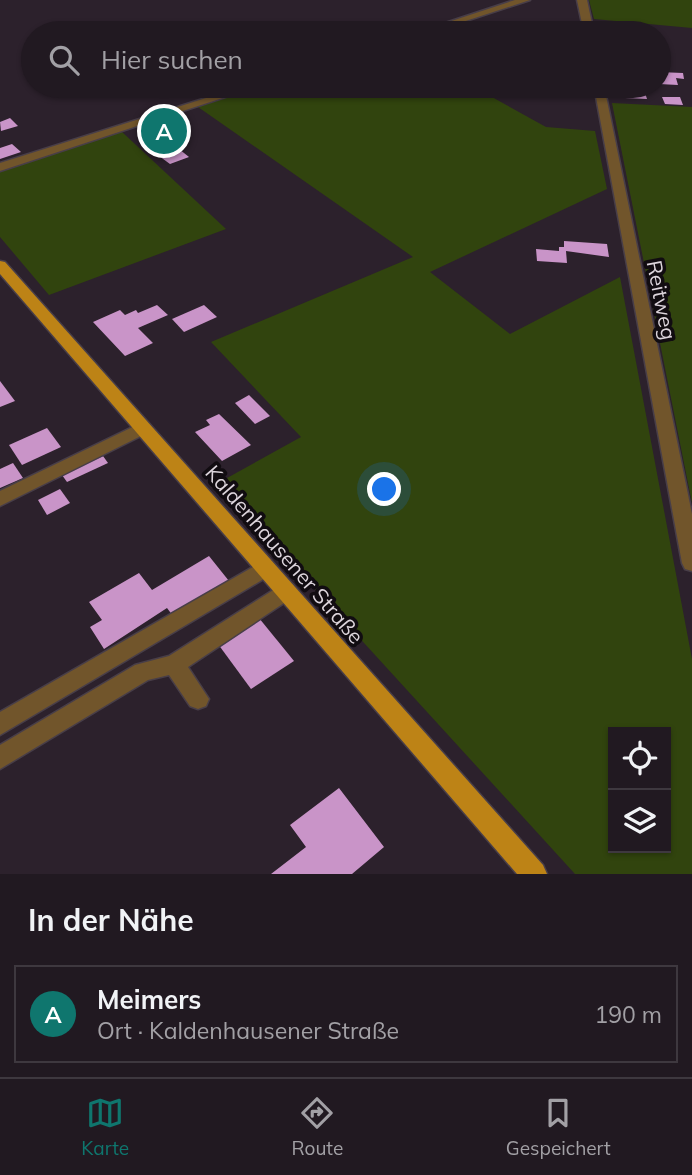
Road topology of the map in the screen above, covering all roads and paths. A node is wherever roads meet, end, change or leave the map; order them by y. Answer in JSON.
{"nodes":[{"id":1,"x":525,"y":0,"type":"edge"},
{"id":2,"x":582,"y":0,"type":"edge"},
{"id":3,"x":458,"y":21,"type":"edge"},
{"id":4,"x":586,"y":21,"type":"edge"},
{"id":5,"x":216,"y":98,"type":"edge"},
{"id":6,"x":601,"y":98,"type":"edge"},
{"id":7,"x":0,"y":167,"type":"edge"},
{"id":8,"x":0,"y":265,"type":"edge"},
{"id":9,"x":143,"y":428,"type":"junction"},
{"id":10,"x":0,"y":499,"type":"edge"},
{"id":11,"x":692,"y":563,"type":"edge"},
{"id":12,"x":265,"y":568,"type":"junction"},
{"id":13,"x":286,"y":591,"type":"junction"},
{"id":14,"x":174,"y":664,"type":"junction"},
{"id":15,"x":198,"y":699,"type":"dead end"},
{"id":16,"x":0,"y":724,"type":"edge"},
{"id":17,"x":0,"y":758,"type":"edge"},
{"id":18,"x":534,"y":874,"type":"edge"}],
"edges":[{"from":1,"to":3,"type":"street"},
{"from":2,"to":4,"type":"street"},
{"from":5,"to":7,"type":"street"},
{"from":6,"to":11,"type":"street","name":"Reitweg"},
{"from":8,"to":9,"type":"main road","name":"Kaldenhausener Straße"},
{"from":9,"to":10,"type":"street"},
{"from":9,"to":12,"type":"main road","name":"Kaldenhausener Straße"},
{"from":12,"to":13,"type":"main road","name":"Kaldenhausener Straße"},
{"from":12,"to":16,"type":"street"},
{"from":13,"to":14,"type":"street"},
{"from":13,"to":18,"type":"main road","name":"Kaldenhausener Straße"},
{"from":14,"to":15,"type":"street"},
{"from":14,"to":17,"type":"street"}]}
